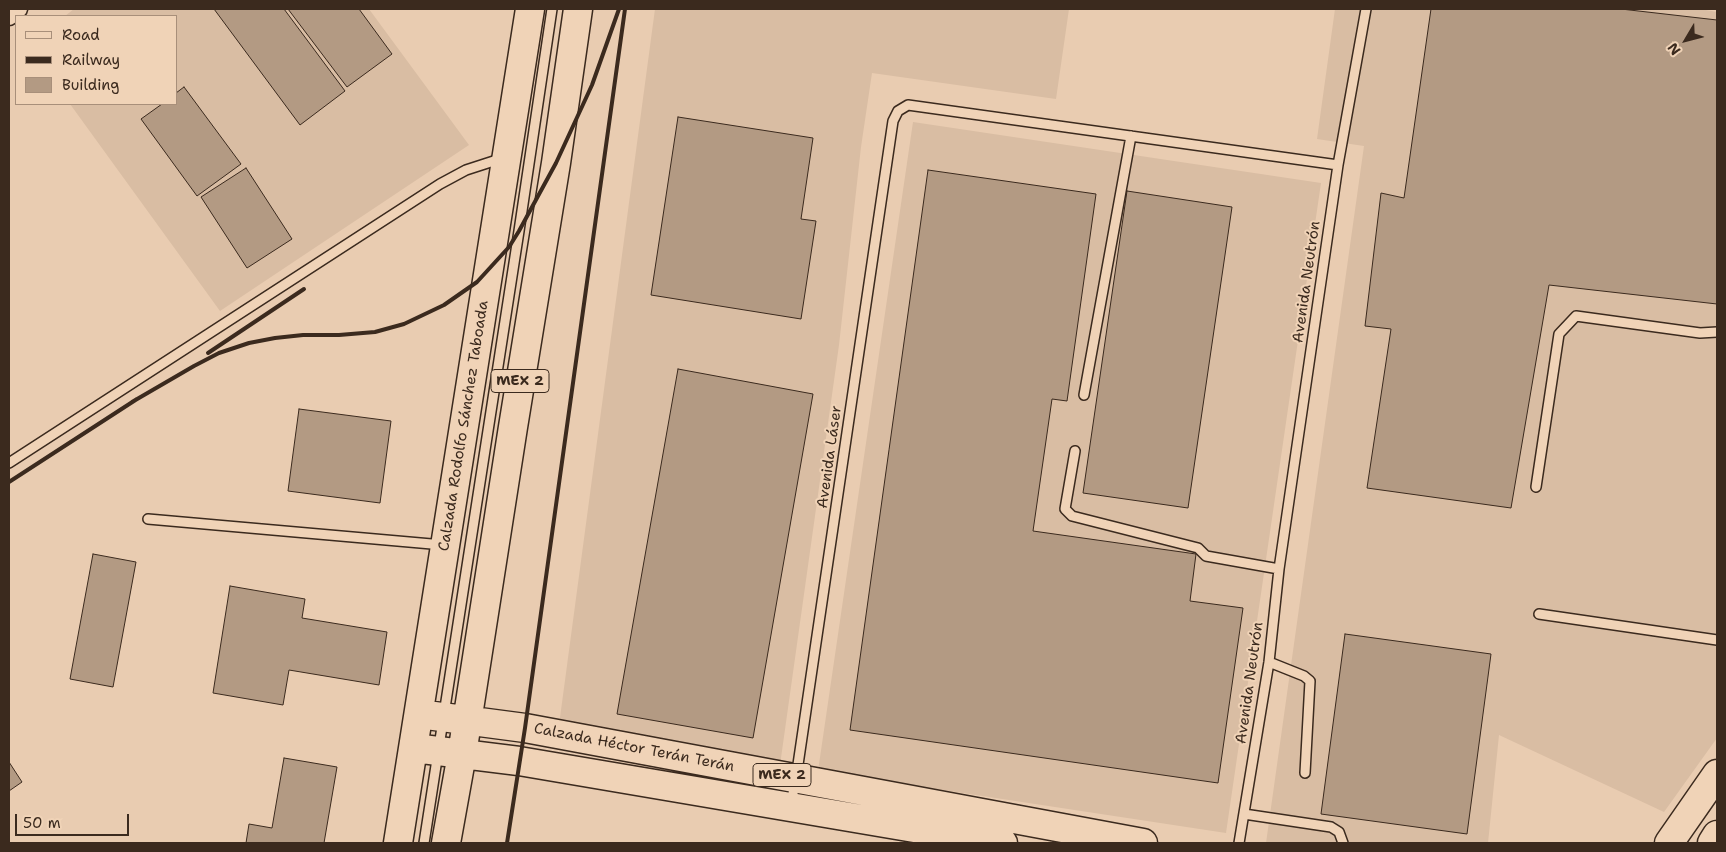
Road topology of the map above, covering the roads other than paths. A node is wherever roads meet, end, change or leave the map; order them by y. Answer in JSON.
{"nodes":[{"id":1,"x":18,"y":9,"type":"edge"},
{"id":2,"x":530,"y":9,"type":"edge"},
{"id":3,"x":552,"y":9,"type":"edge"},
{"id":4,"x":578,"y":9,"type":"edge"},
{"id":5,"x":1366,"y":9,"type":"edge"},
{"id":6,"x":9,"y":16,"type":"edge"},
{"id":7,"x":1131,"y":136,"type":"junction"},
{"id":8,"x":506,"y":158,"type":"junction"},
{"id":9,"x":1338,"y":165,"type":"junction"},
{"id":10,"x":1717,"y":332,"type":"edge"},
{"id":11,"x":1084,"y":395,"type":"dead end"},
{"id":12,"x":1076,"y":450,"type":"dead end"},
{"id":13,"x":9,"y":463,"type":"edge"},
{"id":14,"x":1536,"y":487,"type":"dead end"},
{"id":15,"x":148,"y":519,"type":"dead end"},
{"id":16,"x":445,"y":545,"type":"junction"},
{"id":17,"x":1279,"y":569,"type":"junction"},
{"id":18,"x":1539,"y":614,"type":"dead end"},
{"id":19,"x":1717,"y":640,"type":"edge"},
{"id":20,"x":1269,"y":662,"type":"junction"},
{"id":21,"x":444,"y":717,"type":"junction"},
{"id":22,"x":439,"y":751,"type":"junction"},
{"id":23,"x":1305,"y":774,"type":"dead end"},
{"id":24,"x":1717,"y":774,"type":"edge"},
{"id":25,"x":796,"y":778,"type":"junction"},
{"id":26,"x":1717,"y":806,"type":"edge"},
{"id":27,"x":790,"y":808,"type":"junction"},
{"id":28,"x":1244,"y":814,"type":"junction"},
{"id":29,"x":1717,"y":835,"type":"edge"},
{"id":30,"x":398,"y":843,"type":"edge"},
{"id":31,"x":424,"y":843,"type":"edge"},
{"id":32,"x":446,"y":843,"type":"edge"},
{"id":33,"x":1003,"y":843,"type":"edge"},
{"id":34,"x":1143,"y":843,"type":"edge"},
{"id":35,"x":1239,"y":843,"type":"edge"},
{"id":36,"x":1343,"y":843,"type":"edge"},
{"id":37,"x":1669,"y":843,"type":"edge"},
{"id":38,"x":1691,"y":843,"type":"edge"},
{"id":39,"x":1712,"y":843,"type":"edge"}],
"edges":[{"from":1,"to":6,"type":"street"},
{"from":2,"to":8,"type":"main road","name":"Calzada Rodolfo Sánchez Taboada","number":"MEX 2"},
{"from":3,"to":21,"type":"lane"},
{"from":4,"to":21,"type":"main road","name":"Calzada Rodolfo Sánchez Taboada","number":"MEX 2"},
{"from":5,"to":9,"type":"lane","name":"Avenida Neutrón"},
{"from":7,"to":9,"type":"lane"},
{"from":7,"to":11,"type":"lane"},
{"from":7,"to":25,"type":"lane","name":"Avenida Láser"},
{"from":8,"to":13,"type":"lane"},
{"from":8,"to":16,"type":"main road","name":"Calzada Rodolfo Sánchez Taboada","number":"MEX 2"},
{"from":9,"to":17,"type":"lane","name":"Avenida Neutrón"},
{"from":10,"to":14,"type":"lane"},
{"from":12,"to":17,"type":"lane"},
{"from":15,"to":16,"type":"lane"},
{"from":16,"to":21,"type":"main road","name":"Calzada Rodolfo Sánchez Taboada","number":"MEX 2"},
{"from":17,"to":20,"type":"lane","name":"Avenida Neutrón"},
{"from":18,"to":19,"type":"lane"},
{"from":20,"to":23,"type":"lane"},
{"from":20,"to":28,"type":"lane","name":"Avenida Neutrón"},
{"from":21,"to":22,"type":"main road","name":"Calzada Rodolfo Sánchez Taboada","number":"MEX 2"},
{"from":21,"to":22,"type":"main road","name":"Calzada Rodolfo Sánchez Taboada","number":"MEX 2"},
{"from":21,"to":25,"type":"main road","name":"Calzada Héctor Terán Terán","number":"MEX 2"},
{"from":22,"to":27,"type":"main road","name":"Calzada Héctor Terán Terán","number":"MEX 2"},
{"from":22,"to":30,"type":"main road","name":"Calzada Rodolfo Sánchez Taboada","number":"MEX 2"},
{"from":22,"to":31,"type":"lane"},
{"from":22,"to":32,"type":"main road","name":"Calzada Rodolfo Sánchez Taboada","number":"MEX 2"},
{"from":24,"to":37,"type":"main road"},
{"from":25,"to":27,"type":"lane","name":"Avenida Láser"},
{"from":25,"to":34,"type":"main road","name":"Calzada Héctor Terán Terán","number":"MEX 2"},
{"from":26,"to":38,"type":"main road"},
{"from":27,"to":33,"type":"main road","name":"Calzada Héctor Terán Terán","number":"MEX 2"},
{"from":28,"to":35,"type":"lane","name":"Avenida Neutrón"},
{"from":28,"to":36,"type":"lane"},
{"from":29,"to":39,"type":"main road"}]}
